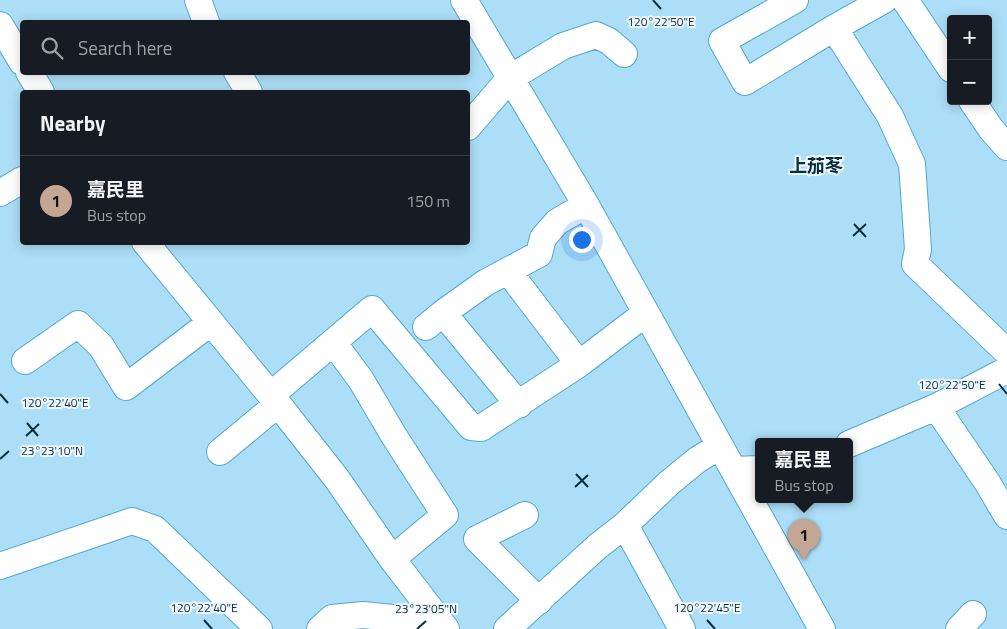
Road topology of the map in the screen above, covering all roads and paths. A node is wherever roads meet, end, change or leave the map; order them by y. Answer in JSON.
{"nodes":[{"id":1,"x":198,"y":0,"type":"edge"},
{"id":2,"x":464,"y":0,"type":"edge"},
{"id":3,"x":795,"y":0,"type":"edge"},
{"id":4,"x":884,"y":0,"type":"edge"},
{"id":5,"x":905,"y":0,"type":"edge"},
{"id":6,"x":205,"y":20,"type":"edge"},
{"id":7,"x":0,"y":24,"type":"edge"},
{"id":8,"x":834,"y":28,"type":"junction"},
{"id":9,"x":624,"y":54,"type":"dead end"},
{"id":10,"x":20,"y":59,"type":"edge"},
{"id":11,"x":947,"y":63,"type":"edge"},
{"id":12,"x":31,"y":75,"type":"edge"},
{"id":13,"x":239,"y":75,"type":"edge"},
{"id":14,"x":510,"y":78,"type":"junction"},
{"id":15,"x":40,"y":90,"type":"edge"},
{"id":16,"x":248,"y":90,"type":"edge"},
{"id":17,"x":975,"y":105,"type":"edge"},
{"id":18,"x":470,"y":125,"type":"edge"},
{"id":19,"x":1007,"y":148,"type":"edge"},
{"id":20,"x":20,"y":181,"type":"edge"},
{"id":21,"x":0,"y":193,"type":"edge"},
{"id":22,"x":586,"y":205,"type":"junction"},
{"id":23,"x":147,"y":245,"type":"edge"},
{"id":24,"x":508,"y":271,"type":"junction"},
{"id":25,"x":646,"y":313,"type":"junction"},
{"id":26,"x":210,"y":322,"type":"junction"},
{"id":27,"x":333,"y":342,"type":"junction"},
{"id":28,"x":1007,"y":352,"type":"edge"},
{"id":29,"x":25,"y":361,"type":"dead end"},
{"id":30,"x":579,"y":364,"type":"junction"},
{"id":31,"x":1007,"y":370,"type":"edge"},
{"id":32,"x":275,"y":399,"type":"junction"},
{"id":33,"x":519,"y":405,"type":"junction"},
{"id":34,"x":936,"y":407,"type":"junction"},
{"id":35,"x":853,"y":442,"type":"edge"},
{"id":36,"x":720,"y":446,"type":"junction"},
{"id":37,"x":220,"y":452,"type":"dead end"},
{"id":38,"x":746,"y":470,"type":"edge"},
{"id":39,"x":755,"y":489,"type":"edge"},
{"id":40,"x":762,"y":503,"type":"edge"},
{"id":41,"x":525,"y":515,"type":"dead end"},
{"id":42,"x":1007,"y":516,"type":"edge"},
{"id":43,"x":625,"y":525,"type":"junction"},
{"id":44,"x":392,"y":559,"type":"junction"},
{"id":45,"x":0,"y":566,"type":"edge"},
{"id":46,"x":538,"y":602,"type":"junction"},
{"id":47,"x":259,"y":629,"type":"edge"},
{"id":48,"x":320,"y":629,"type":"edge"},
{"id":49,"x":436,"y":629,"type":"edge"},
{"id":50,"x":446,"y":629,"type":"edge"},
{"id":51,"x":506,"y":629,"type":"edge"},
{"id":52,"x":682,"y":629,"type":"edge"},
{"id":53,"x":822,"y":629,"type":"edge"}],
"edges":[{"from":1,"to":6,"type":"street"},
{"from":2,"to":14,"type":"street"},
{"from":3,"to":8,"type":"street"},
{"from":4,"to":8,"type":"street"},
{"from":5,"to":11,"type":"street"},
{"from":7,"to":10,"type":"street"},
{"from":8,"to":28,"type":"street"},
{"from":9,"to":14,"type":"street"},
{"from":12,"to":15,"type":"street"},
{"from":13,"to":16,"type":"street"},
{"from":14,"to":18,"type":"street"},
{"from":14,"to":22,"type":"street"},
{"from":17,"to":19,"type":"street"},
{"from":20,"to":21,"type":"street"},
{"from":22,"to":24,"type":"street"},
{"from":22,"to":25,"type":"street"},
{"from":23,"to":26,"type":"street"},
{"from":24,"to":30,"type":"street"},
{"from":24,"to":33,"type":"street"},
{"from":25,"to":30,"type":"street"},
{"from":25,"to":36,"type":"street"},
{"from":26,"to":29,"type":"street"},
{"from":26,"to":32,"type":"street"},
{"from":27,"to":32,"type":"street"},
{"from":27,"to":33,"type":"street"},
{"from":27,"to":44,"type":"street"},
{"from":30,"to":33,"type":"street"},
{"from":31,"to":34,"type":"street"},
{"from":32,"to":37,"type":"street"},
{"from":32,"to":44,"type":"street"},
{"from":34,"to":35,"type":"street"},
{"from":34,"to":42,"type":"street"},
{"from":36,"to":38,"type":"street"},
{"from":36,"to":43,"type":"street"},
{"from":38,"to":39,"type":"street"},
{"from":40,"to":53,"type":"street"},
{"from":41,"to":46,"type":"street"},
{"from":43,"to":46,"type":"street"},
{"from":43,"to":52,"type":"street"},
{"from":44,"to":50,"type":"street"},
{"from":45,"to":47,"type":"street"},
{"from":46,"to":51,"type":"street"},
{"from":48,"to":49,"type":"street"}]}
